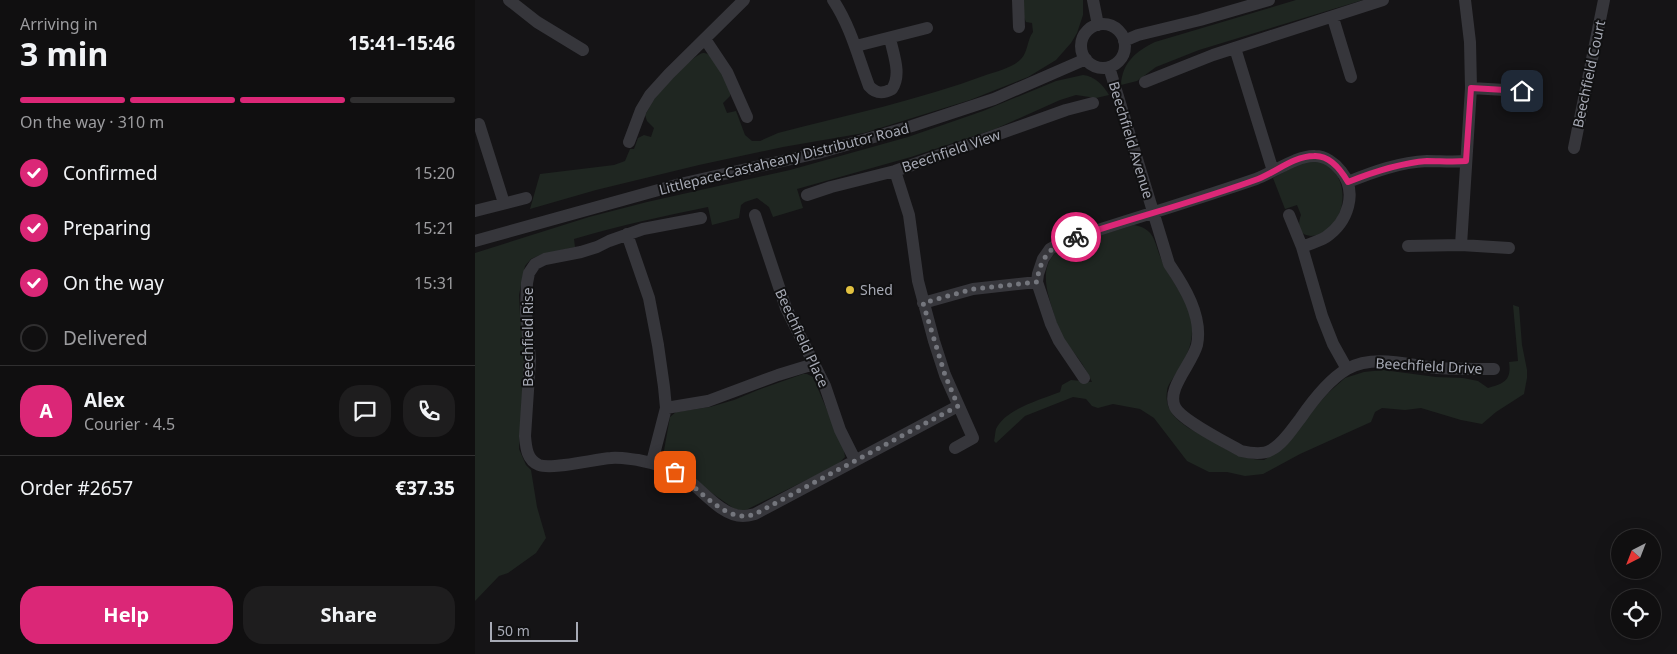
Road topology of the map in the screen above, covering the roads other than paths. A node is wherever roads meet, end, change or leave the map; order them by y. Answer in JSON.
{"nodes":[{"id":1,"x":509,"y":0,"type":"edge"},
{"id":2,"x":744,"y":0,"type":"edge"},
{"id":3,"x":833,"y":0,"type":"edge"},
{"id":4,"x":1018,"y":0,"type":"edge"},
{"id":5,"x":1093,"y":0,"type":"edge"},
{"id":6,"x":1269,"y":0,"type":"edge"},
{"id":7,"x":1383,"y":0,"type":"edge"},
{"id":8,"x":1465,"y":0,"type":"edge"},
{"id":9,"x":1605,"y":0,"type":"edge"},
{"id":10,"x":1333,"y":18,"type":"junction"},
{"id":11,"x":1098,"y":25,"type":"junction"},
{"id":12,"x":1019,"y":27,"type":"dead end"},
{"id":13,"x":927,"y":28,"type":"dead end"},
{"id":14,"x":889,"y":38,"type":"junction"},
{"id":15,"x":705,"y":39,"type":"junction"},
{"id":16,"x":1125,"y":41,"type":"junction"},
{"id":17,"x":856,"y":46,"type":"junction"},
{"id":18,"x":1235,"y":48,"type":"junction"},
{"id":19,"x":583,"y":50,"type":"dead end"},
{"id":20,"x":1086,"y":58,"type":"junction"},
{"id":21,"x":1109,"y":67,"type":"junction"},
{"id":22,"x":1351,"y":77,"type":"dead end"},
{"id":23,"x":1145,"y":82,"type":"dead end"},
{"id":24,"x":1471,"y":88,"type":"junction"},
{"id":25,"x":1522,"y":91,"type":"dead end"},
{"id":26,"x":1093,"y":102,"type":"dead end"},
{"id":27,"x":747,"y":117,"type":"dead end"},
{"id":28,"x":479,"y":124,"type":"dead end"},
{"id":29,"x":629,"y":142,"type":"dead end"},
{"id":30,"x":1574,"y":148,"type":"dead end"},
{"id":31,"x":1466,"y":161,"type":"junction"},
{"id":32,"x":895,"y":171,"type":"junction"},
{"id":33,"x":1273,"y":171,"type":"junction"},
{"id":34,"x":1348,"y":182,"type":"junction"},
{"id":35,"x":807,"y":195,"type":"dead end"},
{"id":36,"x":526,"y":198,"type":"dead end"},
{"id":37,"x":504,"y":203,"type":"junction"},
{"id":38,"x":475,"y":211,"type":"edge"},
{"id":39,"x":1154,"y":213,"type":"junction"},
{"id":40,"x":755,"y":215,"type":"dead end"},
{"id":41,"x":1289,"y":215,"type":"dead end"},
{"id":42,"x":701,"y":218,"type":"dead end"},
{"id":43,"x":627,"y":234,"type":"junction"},
{"id":44,"x":475,"y":241,"type":"edge"},
{"id":45,"x":1461,"y":245,"type":"junction"},
{"id":46,"x":1408,"y":246,"type":"dead end"},
{"id":47,"x":1302,"y":247,"type":"junction"},
{"id":48,"x":1509,"y":248,"type":"dead end"},
{"id":49,"x":1037,"y":282,"type":"junction"},
{"id":50,"x":923,"y":303,"type":"junction"},
{"id":51,"x":814,"y":364,"type":"junction"},
{"id":52,"x":1347,"y":369,"type":"junction"},
{"id":53,"x":1494,"y":369,"type":"dead end"},
{"id":54,"x":1084,"y":378,"type":"dead end"},
{"id":55,"x":958,"y":406,"type":"junction"},
{"id":56,"x":666,"y":408,"type":"junction"},
{"id":57,"x":955,"y":448,"type":"dead end"},
{"id":58,"x":855,"y":460,"type":"junction"},
{"id":59,"x":652,"y":462,"type":"junction"}],
"edges":[{"from":1,"to":19,"type":"street"},
{"from":2,"to":15,"type":"street"},
{"from":3,"to":17,"type":"street"},
{"from":4,"to":12,"type":"street"},
{"from":5,"to":11,"type":"street"},
{"from":6,"to":16,"type":"street"},
{"from":7,"to":10,"type":"street"},
{"from":8,"to":24,"type":"street"},
{"from":9,"to":30,"type":"street","name":"Beechfield Court"},
{"from":10,"to":18,"type":"street"},
{"from":10,"to":22,"type":"street"},
{"from":11,"to":16,"type":"street"},
{"from":11,"to":20,"type":"street"},
{"from":13,"to":14,"type":"street"},
{"from":14,"to":17,"type":"street"},
{"from":14,"to":17,"type":"street"},
{"from":15,"to":27,"type":"street"},
{"from":15,"to":29,"type":"street"},
{"from":16,"to":21,"type":"street"},
{"from":18,"to":23,"type":"street"},
{"from":18,"to":33,"type":"street"},
{"from":20,"to":21,"type":"street"},
{"from":20,"to":44,"type":"street","name":"Littlepace-Castaheany Distributor Road"},
{"from":21,"to":39,"type":"street","name":"Beechfield Avenue"},
{"from":24,"to":25,"type":"street"},
{"from":24,"to":31,"type":"street"},
{"from":26,"to":32,"type":"street","name":"Beechfield View"},
{"from":28,"to":37,"type":"street"},
{"from":31,"to":34,"type":"street"},
{"from":31,"to":45,"type":"street"},
{"from":32,"to":35,"type":"street","name":"Beechfield View"},
{"from":32,"to":50,"type":"street"},
{"from":33,"to":34,"type":"street"},
{"from":33,"to":39,"type":"street"},
{"from":34,"to":47,"type":"street"},
{"from":36,"to":37,"type":"street"},
{"from":37,"to":38,"type":"street"},
{"from":39,"to":49,"type":"street"},
{"from":39,"to":52,"type":"street","name":"Beechfield Drive"},
{"from":40,"to":51,"type":"street","name":"Beechfield Place"},
{"from":41,"to":47,"type":"street"},
{"from":42,"to":43,"type":"street","name":"Beechfield Rise"},
{"from":43,"to":56,"type":"street"},
{"from":43,"to":59,"type":"street","name":"Beechfield Rise"},
{"from":45,"to":46,"type":"street"},
{"from":45,"to":48,"type":"street"},
{"from":47,"to":52,"type":"street"},
{"from":49,"to":50,"type":"street"},
{"from":49,"to":54,"type":"street"},
{"from":50,"to":55,"type":"street"},
{"from":51,"to":56,"type":"street"},
{"from":51,"to":58,"type":"street","name":"Beechfield Place"},
{"from":52,"to":53,"type":"street","name":"Beechfield Drive"},
{"from":55,"to":57,"type":"street"},
{"from":55,"to":58,"type":"street"},
{"from":56,"to":59,"type":"street"},
{"from":58,"to":59,"type":"street"}]}
